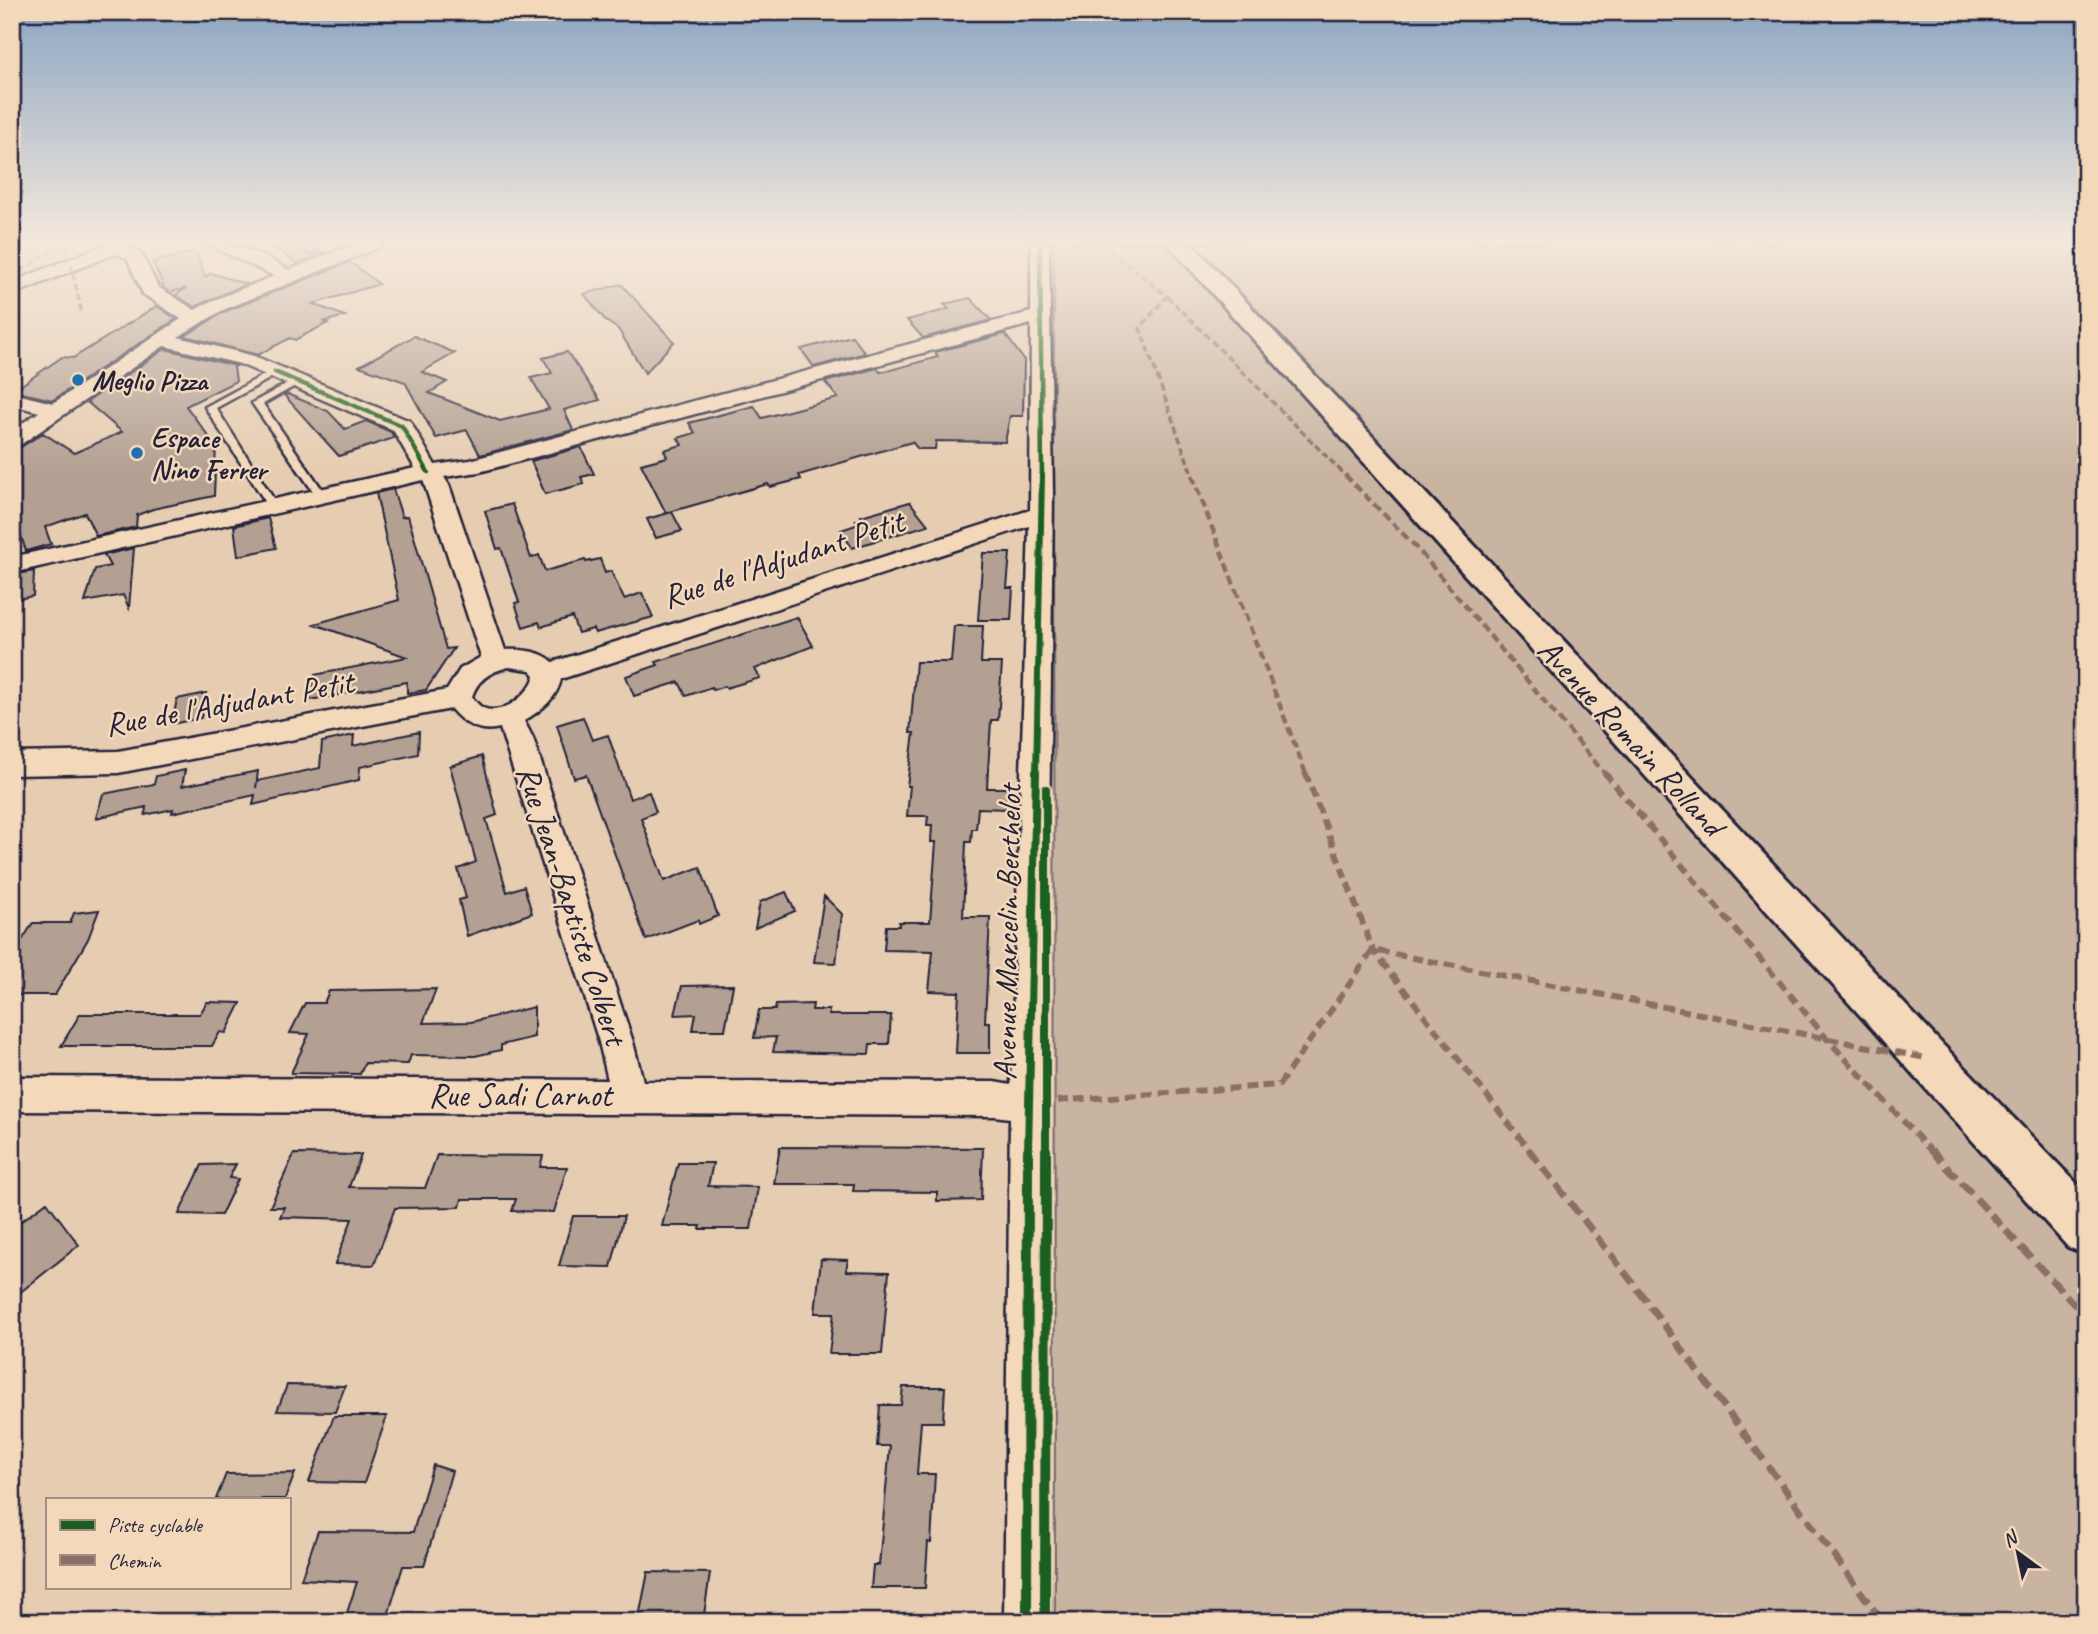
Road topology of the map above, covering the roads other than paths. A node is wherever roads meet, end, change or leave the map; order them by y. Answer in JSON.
{"nodes":[{"id":1,"x":194,"y":319,"type":"edge"},
{"id":2,"x":1025,"y":319,"type":"edge"},
{"id":3,"x":1041,"y":319,"type":"edge"},
{"id":4,"x":1248,"y":319,"type":"edge"},
{"id":5,"x":161,"y":339,"type":"junction"},
{"id":6,"x":275,"y":372,"type":"junction"},
{"id":7,"x":297,"y":382,"type":"junction"},
{"id":8,"x":12,"y":399,"type":"edge"},
{"id":9,"x":58,"y":410,"type":"junction"},
{"id":10,"x":12,"y":440,"type":"edge"},
{"id":11,"x":428,"y":472,"type":"junction"},
{"id":12,"x":321,"y":495,"type":"junction"},
{"id":13,"x":273,"y":506,"type":"junction"},
{"id":14,"x":1041,"y":514,"type":"junction"},
{"id":15,"x":12,"y":565,"type":"edge"},
{"id":16,"x":496,"y":661,"type":"junction"},
{"id":17,"x":548,"y":673,"type":"junction"},
{"id":18,"x":458,"y":698,"type":"junction"},
{"id":19,"x":508,"y":717,"type":"junction"},
{"id":20,"x":12,"y":764,"type":"edge"},
{"id":21,"x":12,"y":1094,"type":"edge"},
{"id":22,"x":629,"y":1095,"type":"junction"},
{"id":23,"x":1028,"y":1104,"type":"junction"},
{"id":24,"x":2086,"y":1229,"type":"edge"},
{"id":25,"x":1027,"y":1622,"type":"edge"}],
"edges":[{"from":1,"to":5,"type":"street"},
{"from":2,"to":11,"type":"street"},
{"from":3,"to":14,"type":"street","name":"Avenue Marcelin Berthelot"},
{"from":4,"to":24,"type":"main road","name":"Avenue Romain Rolland"},
{"from":5,"to":6,"type":"street"},
{"from":5,"to":9,"type":"street"},
{"from":6,"to":7,"type":"street"},
{"from":6,"to":13,"type":"lane"},
{"from":7,"to":11,"type":"street"},
{"from":7,"to":12,"type":"lane"},
{"from":8,"to":9,"type":"street"},
{"from":9,"to":10,"type":"street"},
{"from":11,"to":12,"type":"street"},
{"from":11,"to":16,"type":"street"},
{"from":12,"to":13,"type":"street"},
{"from":13,"to":15,"type":"street"},
{"from":14,"to":17,"type":"street","name":"Rue de l'Adjudant Petit"},
{"from":14,"to":23,"type":"street","name":"Avenue Marcelin Berthelot"},
{"from":16,"to":17,"type":"street"},
{"from":16,"to":18,"type":"street"},
{"from":17,"to":19,"type":"street"},
{"from":18,"to":19,"type":"street"},
{"from":18,"to":20,"type":"street","name":"Rue de l'Adjudant Petit"},
{"from":19,"to":22,"type":"street","name":"Rue Jean-Baptiste Colbert"},
{"from":21,"to":22,"type":"street","name":"Rue Sadi Carnot"},
{"from":22,"to":23,"type":"street","name":"Rue Sadi Carnot"},
{"from":23,"to":25,"type":"street","name":"Avenue Marcelin Berthelot"}]}
